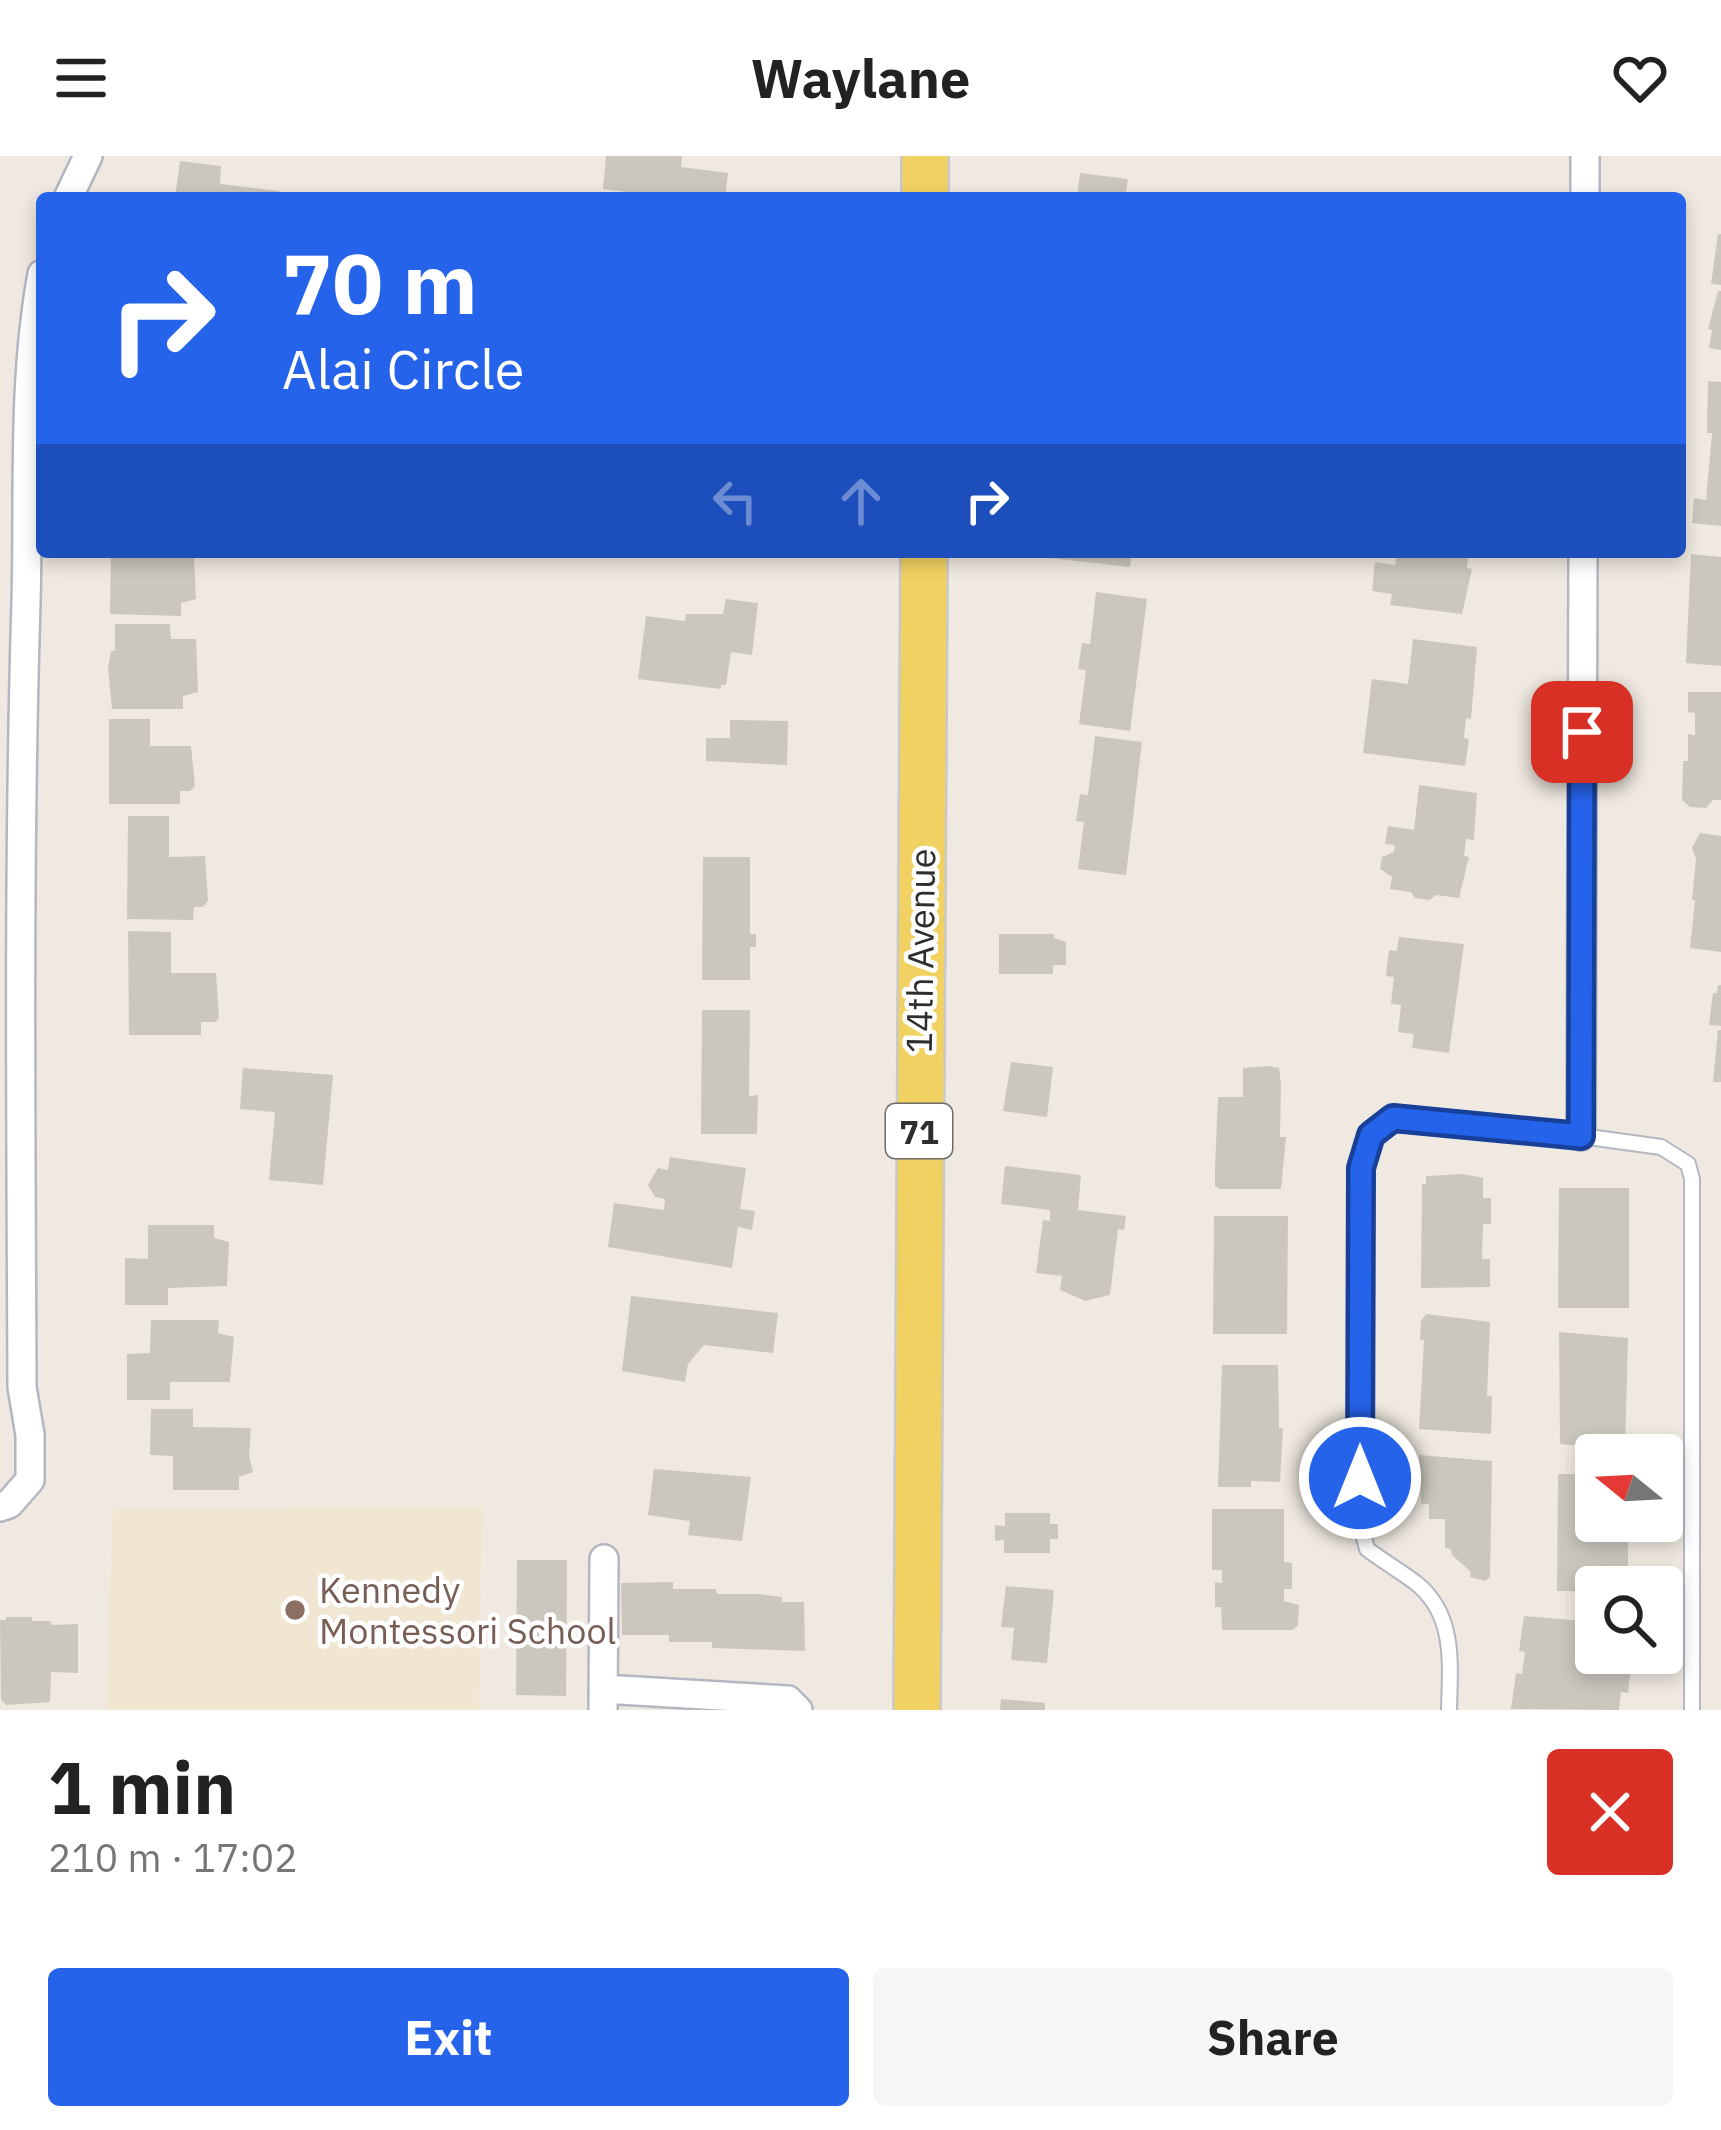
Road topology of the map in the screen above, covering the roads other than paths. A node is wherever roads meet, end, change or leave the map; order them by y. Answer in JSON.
{"nodes":[{"id":1,"x":88,"y":156,"type":"edge"},
{"id":2,"x":925,"y":156,"type":"edge"},
{"id":3,"x":1585,"y":156,"type":"edge"},
{"id":4,"x":71,"y":192,"type":"edge"},
{"id":5,"x":925,"y":192,"type":"edge"},
{"id":6,"x":1585,"y":192,"type":"edge"},
{"id":7,"x":36,"y":308,"type":"edge"},
{"id":8,"x":924,"y":558,"type":"edge"},
{"id":9,"x":1583,"y":558,"type":"edge"},
{"id":10,"x":1581,"y":1136,"type":"junction"},
{"id":11,"x":0,"y":1507,"type":"edge"},
{"id":12,"x":604,"y":1559,"type":"dead end"},
{"id":13,"x":603,"y":1699,"type":"edge"},
{"id":14,"x":798,"y":1710,"type":"edge"},
{"id":15,"x":917,"y":1710,"type":"edge"},
{"id":16,"x":1449,"y":1710,"type":"edge"},
{"id":17,"x":1692,"y":1710,"type":"edge"}],
"edges":[{"from":1,"to":4,"type":"street"},
{"from":2,"to":5,"type":"main road"},
{"from":3,"to":6,"type":"street"},
{"from":7,"to":11,"type":"street"},
{"from":8,"to":15,"type":"main road","name":"14th Avenue","number":"71"},
{"from":9,"to":10,"type":"street"},
{"from":10,"to":16,"type":"lane"},
{"from":10,"to":17,"type":"lane"},
{"from":12,"to":13,"type":"street"},
{"from":13,"to":14,"type":"street"}]}
